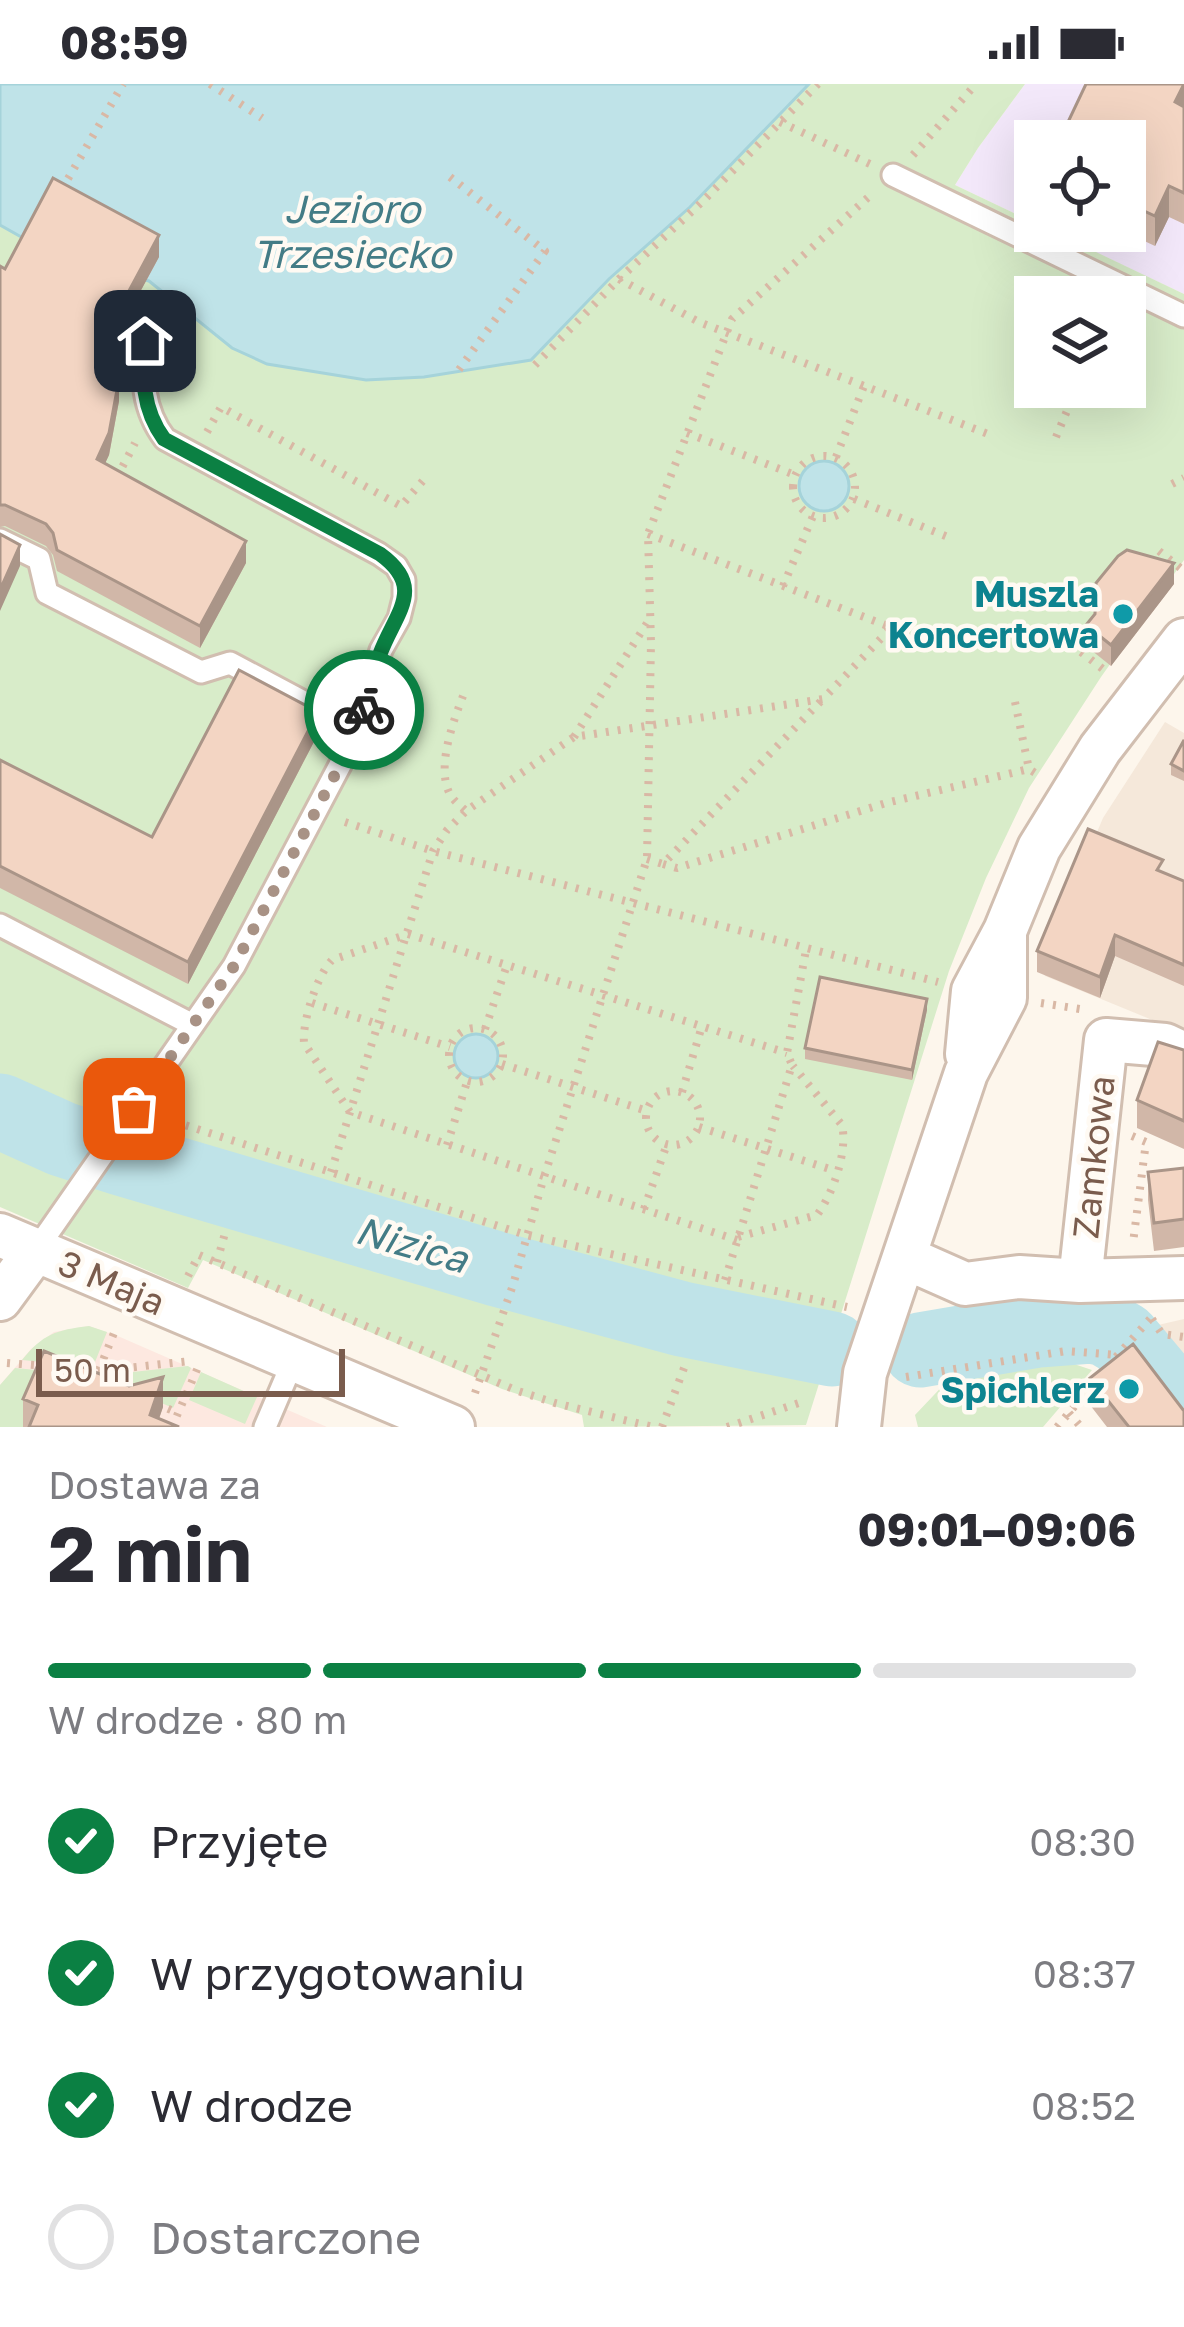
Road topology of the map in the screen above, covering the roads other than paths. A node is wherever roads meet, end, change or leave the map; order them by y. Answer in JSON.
{"nodes":[{"id":1,"x":893,"y":175,"type":"road end"},
{"id":2,"x":1184,"y":316,"type":"edge"},
{"id":3,"x":145,"y":341,"type":"dead end"},
{"id":4,"x":0,"y":540,"type":"edge"},
{"id":5,"x":1184,"y":640,"type":"edge"},
{"id":6,"x":358,"y":731,"type":"junction"},
{"id":7,"x":0,"y":925,"type":"edge"},
{"id":8,"x":194,"y":1025,"type":"junction"},
{"id":9,"x":1184,"y":1054,"type":"edge"},
{"id":10,"x":18,"y":1242,"type":"edge"},
{"id":11,"x":904,"y":1257,"type":"junction"},
{"id":12,"x":1184,"y":1278,"type":"edge"},
{"id":13,"x":1080,"y":1281,"type":"junction"},
{"id":14,"x":0,"y":1299,"type":"edge"},
{"id":15,"x":294,"y":1359,"type":"junction"},
{"id":16,"x":882,"y":1376,"type":"junction"},
{"id":17,"x":816,"y":1415,"type":"edge"},
{"id":18,"x":266,"y":1427,"type":"edge"},
{"id":19,"x":453,"y":1427,"type":"edge"},
{"id":20,"x":859,"y":1427,"type":"edge"}],
"edges":[{"from":1,"to":2,"type":"lane"},
{"from":3,"to":6,"type":"lane"},
{"from":4,"to":6,"type":"lane"},
{"from":5,"to":11,"type":"street"},
{"from":6,"to":8,"type":"lane"},
{"from":7,"to":8,"type":"lane"},
{"from":8,"to":10,"type":"lane"},
{"from":9,"to":13,"type":"street","name":"Zamkowa"},
{"from":10,"to":14,"type":"street"},
{"from":10,"to":15,"type":"street","name":"3 Maja"},
{"from":11,"to":13,"type":"street","name":"Zamkowa"},
{"from":11,"to":16,"type":"street"},
{"from":12,"to":13,"type":"street","name":"Zamkowa"},
{"from":15,"to":18,"type":"lane"},
{"from":15,"to":19,"type":"street","name":"3 Maja"},
{"from":16,"to":17,"type":"street"},
{"from":16,"to":20,"type":"street"}]}
